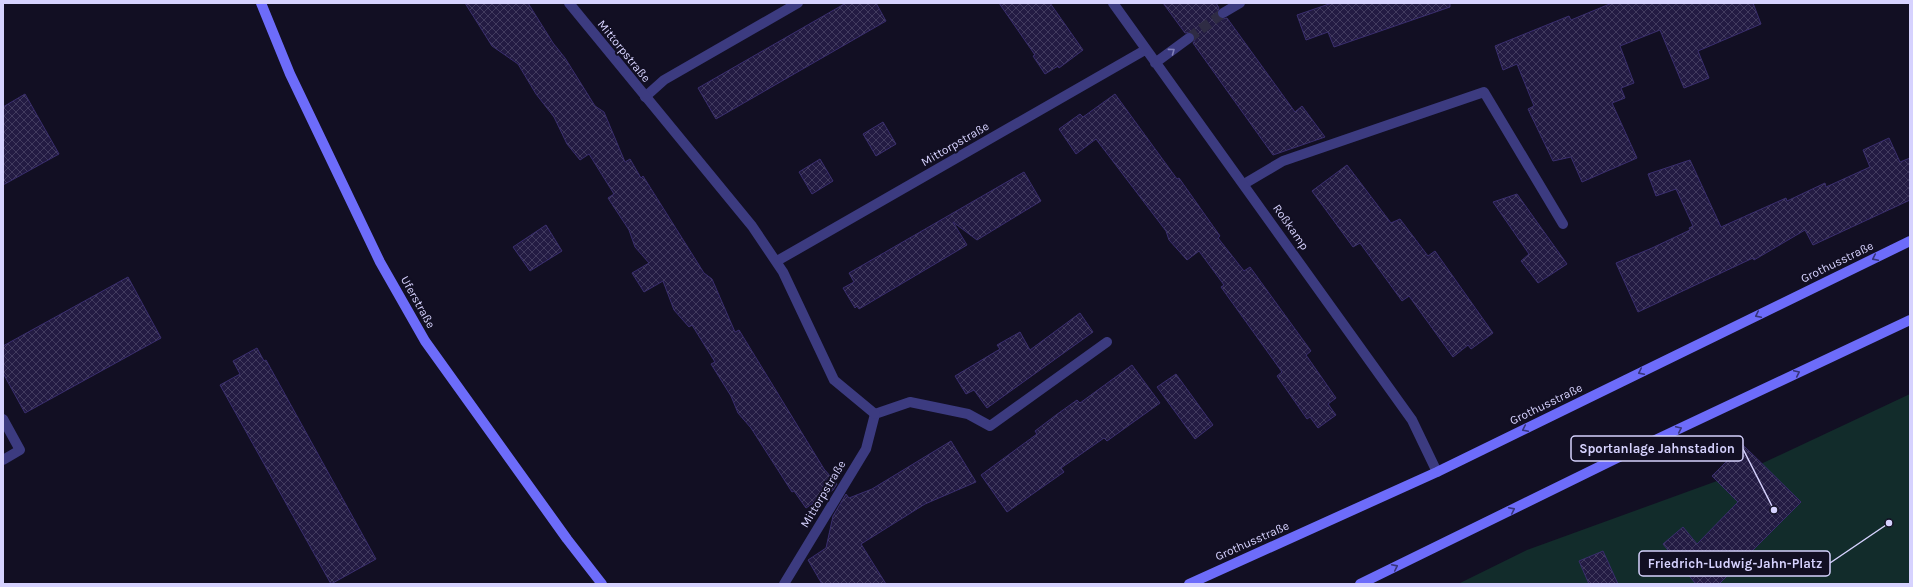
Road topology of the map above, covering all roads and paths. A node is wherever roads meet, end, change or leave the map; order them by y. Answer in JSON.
{"nodes":[{"id":1,"x":261,"y":3,"type":"edge"},
{"id":2,"x":569,"y":3,"type":"edge"},
{"id":3,"x":798,"y":3,"type":"edge"},
{"id":4,"x":1113,"y":3,"type":"edge"},
{"id":5,"x":1240,"y":3,"type":"edge"},
{"id":6,"x":1223,"y":13,"type":"tunnel mouth"},
{"id":7,"x":1189,"y":38,"type":"tunnel mouth"},
{"id":8,"x":1145,"y":50,"type":"junction"},
{"id":9,"x":1155,"y":63,"type":"junction"},
{"id":10,"x":645,"y":97,"type":"junction"},
{"id":11,"x":1244,"y":184,"type":"junction"},
{"id":12,"x":1563,"y":224,"type":"dead end"},
{"id":13,"x":1910,"y":241,"type":"edge"},
{"id":14,"x":777,"y":261,"type":"junction"},
{"id":15,"x":1910,"y":320,"type":"edge"},
{"id":16,"x":1107,"y":342,"type":"dead end"},
{"id":17,"x":875,"y":414,"type":"junction"},
{"id":18,"x":3,"y":418,"type":"edge"},
{"id":19,"x":3,"y":460,"type":"edge"},
{"id":20,"x":1437,"y":472,"type":"junction"},
{"id":21,"x":602,"y":584,"type":"edge"},
{"id":22,"x":784,"y":584,"type":"edge"},
{"id":23,"x":1189,"y":584,"type":"edge"},
{"id":24,"x":1360,"y":584,"type":"edge"}],
"edges":[{"from":1,"to":21,"type":"main road","name":"Uferstraße"},
{"from":2,"to":10,"type":"street","name":"Mittorpstraße"},
{"from":3,"to":10,"type":"street","name":"Mittorpstraße"},
{"from":4,"to":8,"type":"street","name":"Roßkamp"},
{"from":5,"to":6,"type":"street"},
{"from":9,"to":7,"type":"street","one_way":true},
{"from":8,"to":9,"type":"street","name":"Roßkamp"},
{"from":8,"to":14,"type":"street","name":"Mittorpstraße"},
{"from":9,"to":11,"type":"street","name":"Roßkamp"},
{"from":10,"to":14,"type":"street","name":"Mittorpstraße"},
{"from":11,"to":12,"type":"street"},
{"from":11,"to":20,"type":"street","name":"Roßkamp"},
{"from":13,"to":20,"type":"main road","name":"Grothusstraße","one_way":true},
{"from":14,"to":17,"type":"street","name":"Mittorpstraße"},
{"from":24,"to":15,"type":"main road","one_way":true},
{"from":16,"to":17,"type":"street"},
{"from":17,"to":22,"type":"street","name":"Mittorpstraße"},
{"from":18,"to":19,"type":"street"},
{"from":20,"to":23,"type":"main road","name":"Grothusstraße"}]}
